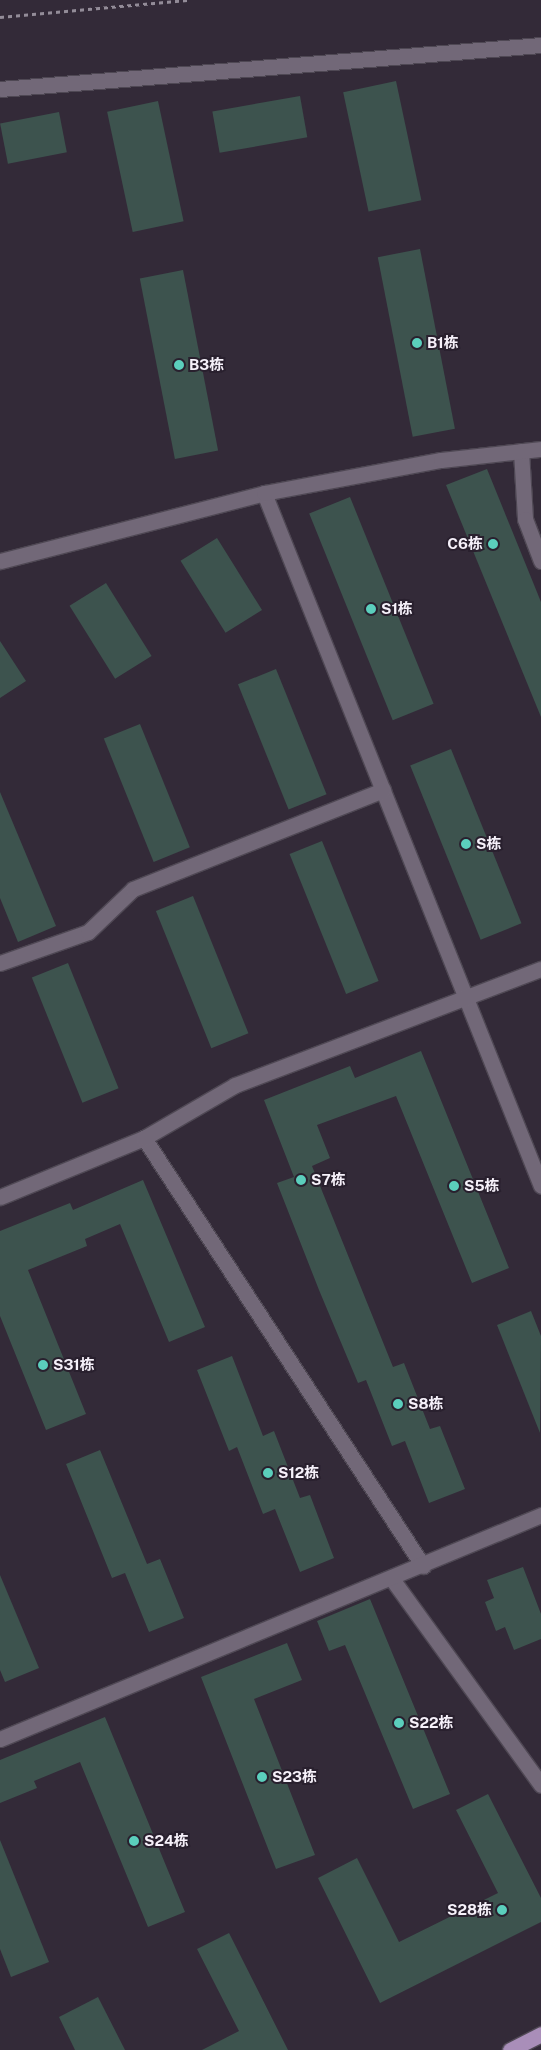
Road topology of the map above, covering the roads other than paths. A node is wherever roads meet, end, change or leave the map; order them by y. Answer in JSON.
{"nodes":[{"id":1,"x":541,"y":45,"type":"edge"},
{"id":2,"x":0,"y":89,"type":"edge"},
{"id":3,"x":541,"y":449,"type":"edge"},
{"id":4,"x":521,"y":451,"type":"junction"},
{"id":5,"x":264,"y":493,"type":"junction"},
{"id":6,"x":0,"y":561,"type":"edge"},
{"id":7,"x":541,"y":561,"type":"edge"},
{"id":8,"x":382,"y":790,"type":"junction"},
{"id":9,"x":0,"y":963,"type":"edge"},
{"id":10,"x":541,"y":969,"type":"edge"},
{"id":11,"x":466,"y":998,"type":"junction"},
{"id":12,"x":144,"y":1138,"type":"junction"},
{"id":13,"x":541,"y":1186,"type":"edge"},
{"id":14,"x":0,"y":1197,"type":"edge"},
{"id":15,"x":541,"y":1514,"type":"edge"},
{"id":16,"x":423,"y":1566,"type":"junction"},
{"id":17,"x":392,"y":1579,"type":"junction"},
{"id":18,"x":0,"y":1739,"type":"edge"},
{"id":19,"x":541,"y":1785,"type":"edge"},
{"id":20,"x":541,"y":2034,"type":"edge"},
{"id":21,"x":510,"y":2050,"type":"edge"}],
"edges":[{"from":1,"to":2,"type":"lane"},
{"from":3,"to":4,"type":"lane"},
{"from":4,"to":5,"type":"lane"},
{"from":4,"to":7,"type":"lane"},
{"from":5,"to":6,"type":"lane"},
{"from":5,"to":8,"type":"lane"},
{"from":8,"to":9,"type":"lane"},
{"from":8,"to":11,"type":"lane"},
{"from":10,"to":11,"type":"lane"},
{"from":11,"to":12,"type":"lane"},
{"from":11,"to":13,"type":"lane"},
{"from":12,"to":14,"type":"lane"},
{"from":12,"to":16,"type":"lane"},
{"from":15,"to":16,"type":"lane"},
{"from":16,"to":17,"type":"lane"},
{"from":17,"to":18,"type":"lane"},
{"from":17,"to":19,"type":"lane"},
{"from":20,"to":21,"type":"main road"}]}
